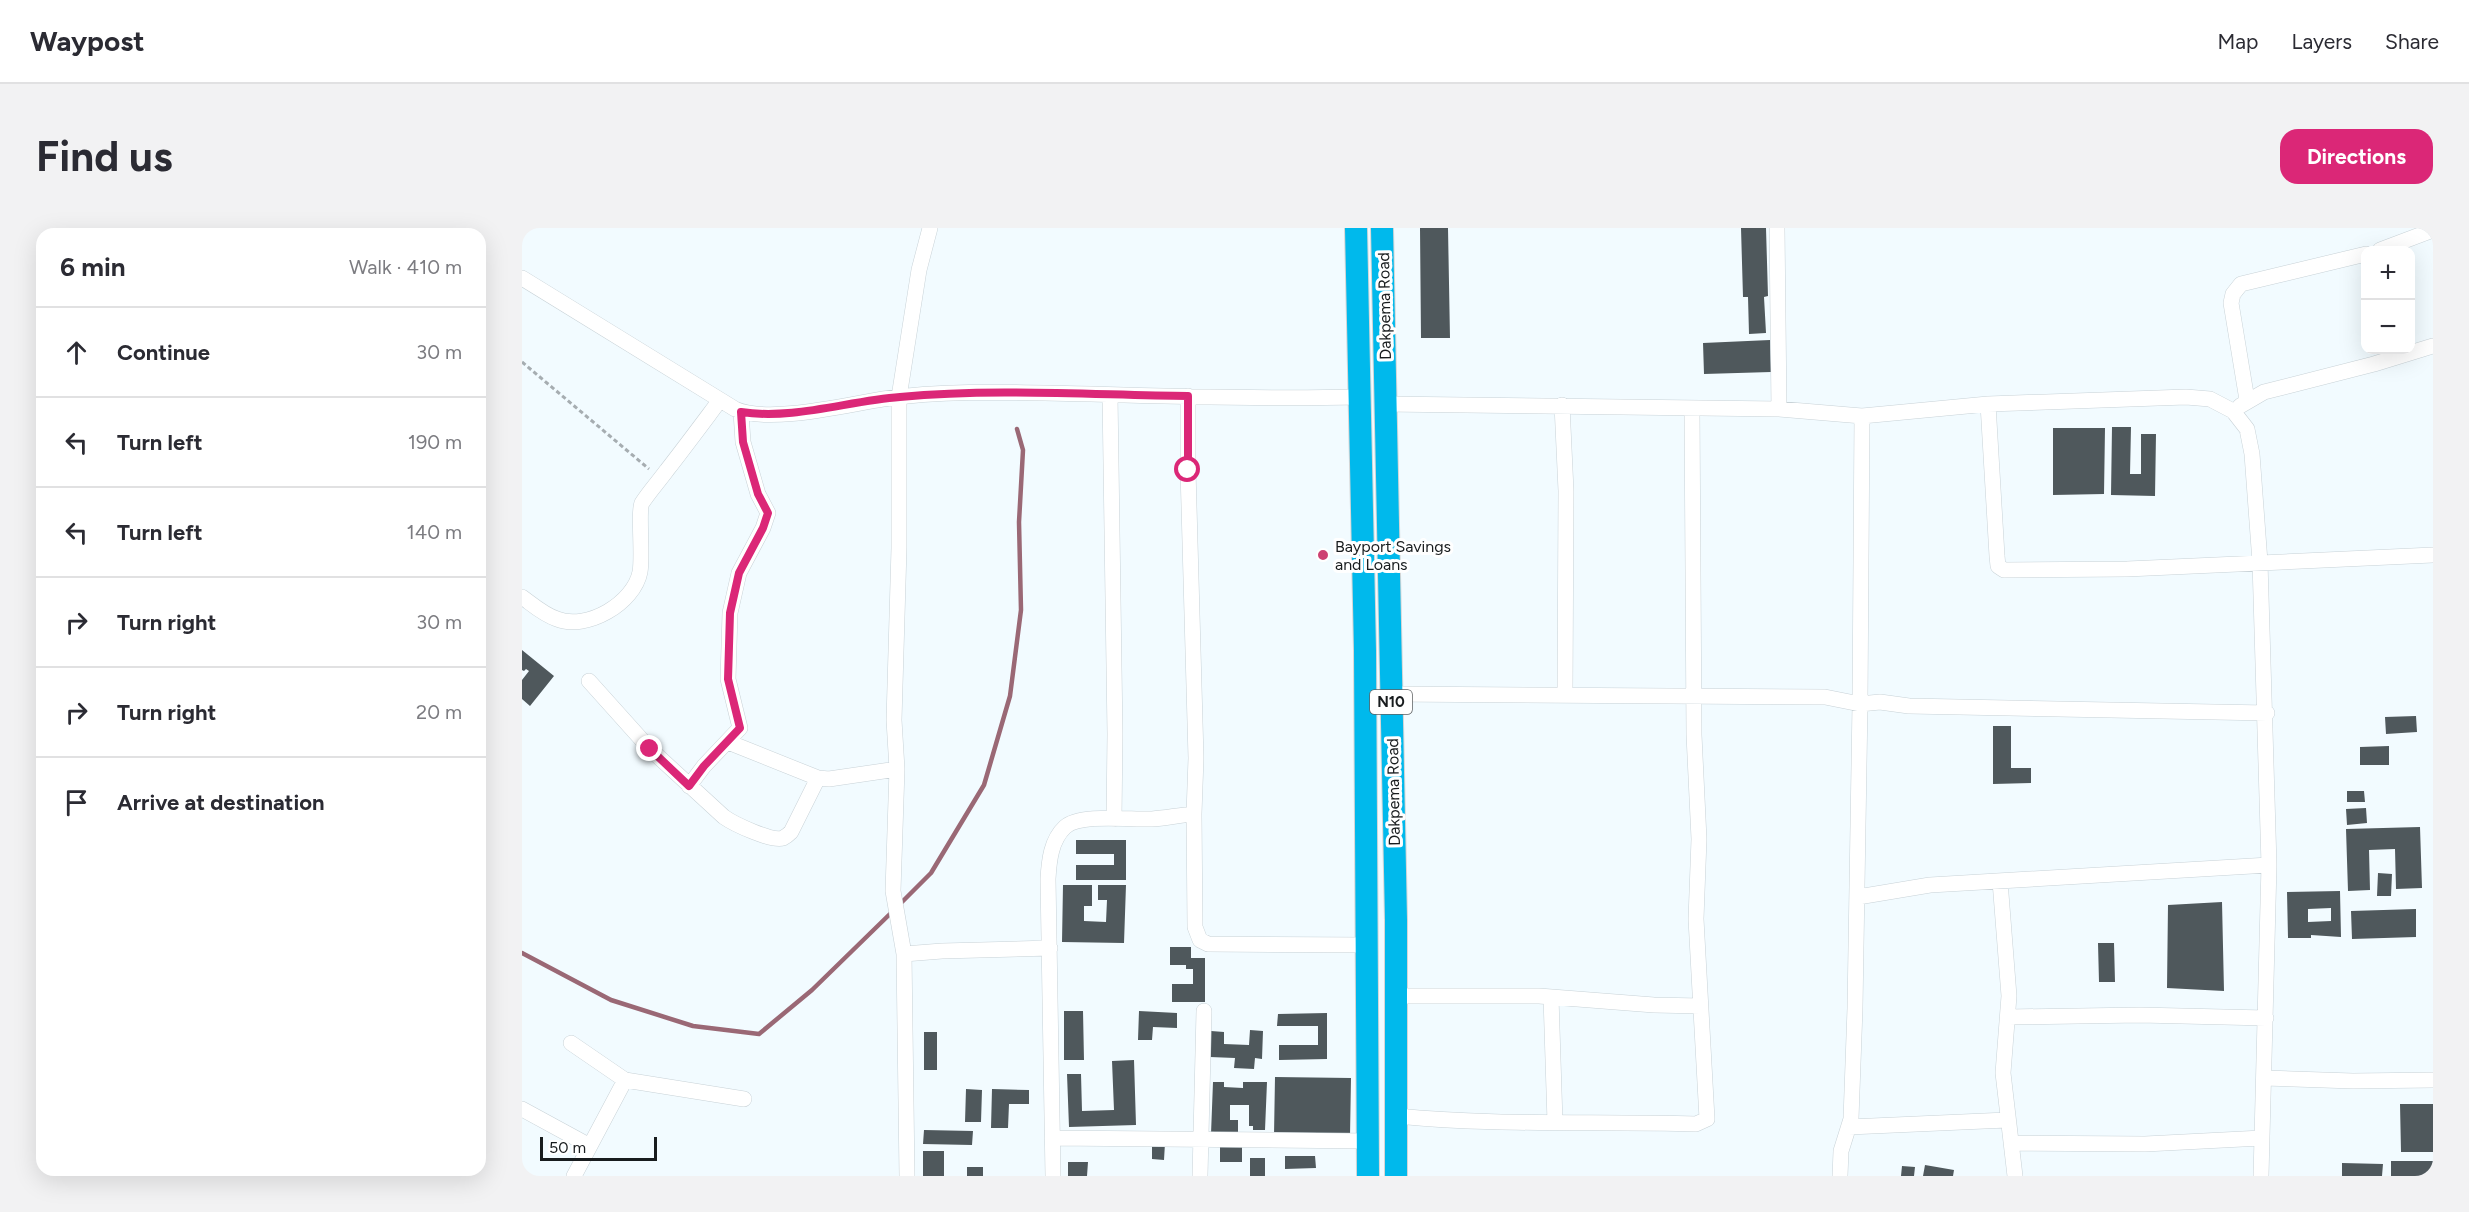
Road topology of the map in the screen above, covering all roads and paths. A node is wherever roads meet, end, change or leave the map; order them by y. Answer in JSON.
{"nodes":[{"id":1,"x":930,"y":228,"type":"edge"},
{"id":2,"x":1356,"y":228,"type":"edge"},
{"id":3,"x":1382,"y":228,"type":"edge"},
{"id":4,"x":1777,"y":228,"type":"edge"},
{"id":5,"x":2433,"y":230,"type":"edge"},
{"id":6,"x":2391,"y":246,"type":"edge"},
{"id":7,"x":2361,"y":255,"type":"edge"},
{"id":8,"x":522,"y":278,"type":"edge"},
{"id":9,"x":2433,"y":346,"type":"edge"},
{"id":10,"x":522,"y":362,"type":"edge"},
{"id":11,"x":1110,"y":395,"type":"junction"},
{"id":12,"x":1188,"y":396,"type":"junction"},
{"id":13,"x":899,"y":397,"type":"junction"},
{"id":14,"x":1359,"y":398,"type":"junction"},
{"id":15,"x":720,"y":400,"type":"junction"},
{"id":16,"x":2247,"y":400,"type":"junction"},
{"id":17,"x":1385,"y":404,"type":"junction"},
{"id":18,"x":1988,"y":404,"type":"junction"},
{"id":19,"x":1563,"y":405,"type":"junction"},
{"id":20,"x":1692,"y":409,"type":"junction"},
{"id":21,"x":1779,"y":409,"type":"junction"},
{"id":22,"x":2233,"y":411,"type":"junction"},
{"id":23,"x":741,"y":412,"type":"junction"},
{"id":24,"x":1862,"y":416,"type":"junction"},
{"id":25,"x":661,"y":479,"type":"junction"},
{"id":26,"x":2433,"y":555,"type":"edge"},
{"id":27,"x":2260,"y":562,"type":"junction"},
{"id":28,"x":522,"y":597,"type":"edge"},
{"id":29,"x":589,"y":681,"type":"dead end"},
{"id":30,"x":1391,"y":694,"type":"junction"},
{"id":31,"x":1565,"y":694,"type":"junction"},
{"id":32,"x":1695,"y":694,"type":"junction"},
{"id":33,"x":1860,"y":704,"type":"junction"},
{"id":34,"x":2266,"y":713,"type":"junction"},
{"id":35,"x":728,"y":742,"type":"junction"},
{"id":36,"x":897,"y":769,"type":"junction"},
{"id":37,"x":818,"y":778,"type":"junction"},
{"id":38,"x":689,"y":786,"type":"junction"},
{"id":39,"x":1194,"y":814,"type":"junction"},
{"id":40,"x":1114,"y":819,"type":"junction"},
{"id":41,"x":2269,"y":866,"type":"junction"},
{"id":42,"x":2000,"y":881,"type":"junction"},
{"id":43,"x":1858,"y":897,"type":"junction"},
{"id":44,"x":1368,"y":945,"type":"junction"},
{"id":45,"x":1050,"y":948,"type":"junction"},
{"id":46,"x":904,"y":954,"type":"junction"},
{"id":47,"x":1397,"y":996,"type":"junction"},
{"id":48,"x":1551,"y":997,"type":"junction"},
{"id":49,"x":1700,"y":1006,"type":"junction"},
{"id":50,"x":1204,"y":1011,"type":"dead end"},
{"id":51,"x":2009,"y":1017,"type":"junction"},
{"id":52,"x":2266,"y":1018,"type":"junction"},
{"id":53,"x":571,"y":1043,"type":"dead end"},
{"id":54,"x":2264,"y":1078,"type":"junction"},
{"id":55,"x":626,"y":1080,"type":"junction"},
{"id":56,"x":2433,"y":1080,"type":"edge"},
{"id":57,"x":744,"y":1099,"type":"dead end"},
{"id":58,"x":522,"y":1109,"type":"edge"},
{"id":59,"x":1397,"y":1116,"type":"junction"},
{"id":60,"x":2007,"y":1120,"type":"junction"},
{"id":61,"x":1555,"y":1122,"type":"junction"},
{"id":62,"x":1849,"y":1127,"type":"junction"},
{"id":63,"x":1052,"y":1138,"type":"junction"},
{"id":64,"x":1202,"y":1138,"type":"junction"},
{"id":65,"x":2262,"y":1138,"type":"junction"},
{"id":66,"x":1368,"y":1141,"type":"junction"},
{"id":67,"x":2011,"y":1143,"type":"junction"},
{"id":68,"x":590,"y":1146,"type":"junction"},
{"id":69,"x":574,"y":1176,"type":"edge"},
{"id":70,"x":908,"y":1176,"type":"edge"},
{"id":71,"x":1053,"y":1176,"type":"edge"},
{"id":72,"x":1200,"y":1176,"type":"edge"},
{"id":73,"x":1368,"y":1176,"type":"edge"},
{"id":74,"x":1396,"y":1176,"type":"edge"},
{"id":75,"x":1840,"y":1176,"type":"edge"},
{"id":76,"x":2015,"y":1176,"type":"edge"},
{"id":77,"x":2261,"y":1176,"type":"edge"}],
"edges":[{"from":1,"to":13,"type":"street"},
{"from":2,"to":14,"type":"highway","name":"Dakpema Road","number":"N10"},
{"from":3,"to":17,"type":"highway","name":"Dakpema Road","number":"N10"},
{"from":4,"to":21,"type":"street"},
{"from":5,"to":6,"type":"street"},
{"from":7,"to":16,"type":"street"},
{"from":8,"to":15,"type":"street"},
{"from":9,"to":16,"type":"street"},
{"from":10,"to":25,"type":"path"},
{"from":11,"to":12,"type":"street"},
{"from":11,"to":13,"type":"street"},
{"from":11,"to":40,"type":"street"},
{"from":12,"to":14,"type":"street"},
{"from":12,"to":39,"type":"street"},
{"from":13,"to":23,"type":"street"},
{"from":13,"to":36,"type":"street"},
{"from":14,"to":44,"type":"highway","name":"Dakpema Road","number":"N10"},
{"from":15,"to":23,"type":"street"},
{"from":15,"to":25,"type":"street"},
{"from":16,"to":22,"type":"street"},
{"from":17,"to":19,"type":"street"},
{"from":17,"to":30,"type":"highway","name":"Dakpema Road","number":"N10"},
{"from":18,"to":22,"type":"street"},
{"from":18,"to":24,"type":"street"},
{"from":18,"to":27,"type":"street"},
{"from":19,"to":20,"type":"street"},
{"from":19,"to":31,"type":"street"},
{"from":20,"to":21,"type":"street"},
{"from":20,"to":32,"type":"street"},
{"from":21,"to":24,"type":"street"},
{"from":22,"to":27,"type":"street"},
{"from":23,"to":35,"type":"street"},
{"from":24,"to":33,"type":"street"},
{"from":25,"to":28,"type":"street"},
{"from":26,"to":27,"type":"street"},
{"from":27,"to":34,"type":"street"},
{"from":29,"to":38,"type":"street"},
{"from":30,"to":31,"type":"street"},
{"from":30,"to":47,"type":"highway","name":"Dakpema Road","number":"N10"},
{"from":31,"to":32,"type":"street"},
{"from":32,"to":33,"type":"street"},
{"from":32,"to":49,"type":"street"},
{"from":33,"to":34,"type":"street"},
{"from":33,"to":43,"type":"street"},
{"from":34,"to":41,"type":"street"},
{"from":35,"to":37,"type":"street"},
{"from":35,"to":38,"type":"street"},
{"from":36,"to":37,"type":"street"},
{"from":36,"to":46,"type":"street"},
{"from":37,"to":38,"type":"street"},
{"from":39,"to":40,"type":"street"},
{"from":39,"to":44,"type":"street"},
{"from":40,"to":45,"type":"street"},
{"from":41,"to":42,"type":"street"},
{"from":41,"to":52,"type":"street"},
{"from":42,"to":43,"type":"street"},
{"from":42,"to":51,"type":"street"},
{"from":43,"to":62,"type":"street"},
{"from":44,"to":66,"type":"highway","name":"Dakpema Road","number":"N10"},
{"from":45,"to":46,"type":"street"},
{"from":45,"to":63,"type":"street"},
{"from":46,"to":70,"type":"street"},
{"from":47,"to":48,"type":"street"},
{"from":47,"to":59,"type":"highway","name":"Dakpema Road","number":"N10"},
{"from":48,"to":49,"type":"street"},
{"from":48,"to":61,"type":"street"},
{"from":49,"to":61,"type":"street"},
{"from":50,"to":64,"type":"street"},
{"from":51,"to":52,"type":"street"},
{"from":51,"to":60,"type":"street"},
{"from":52,"to":54,"type":"street"},
{"from":53,"to":55,"type":"street"},
{"from":54,"to":56,"type":"street"},
{"from":54,"to":65,"type":"street"},
{"from":55,"to":57,"type":"street"},
{"from":55,"to":68,"type":"street"},
{"from":58,"to":68,"type":"street"},
{"from":59,"to":61,"type":"street"},
{"from":59,"to":74,"type":"highway","name":"Dakpema Road","number":"N10"},
{"from":60,"to":62,"type":"street"},
{"from":60,"to":67,"type":"street"},
{"from":62,"to":75,"type":"street"},
{"from":63,"to":64,"type":"street"},
{"from":63,"to":71,"type":"street"},
{"from":64,"to":66,"type":"street"},
{"from":64,"to":72,"type":"street"},
{"from":65,"to":67,"type":"street"},
{"from":65,"to":77,"type":"street"},
{"from":66,"to":73,"type":"highway","name":"Dakpema Road","number":"N10"},
{"from":67,"to":76,"type":"street"},
{"from":68,"to":69,"type":"street"}]}
